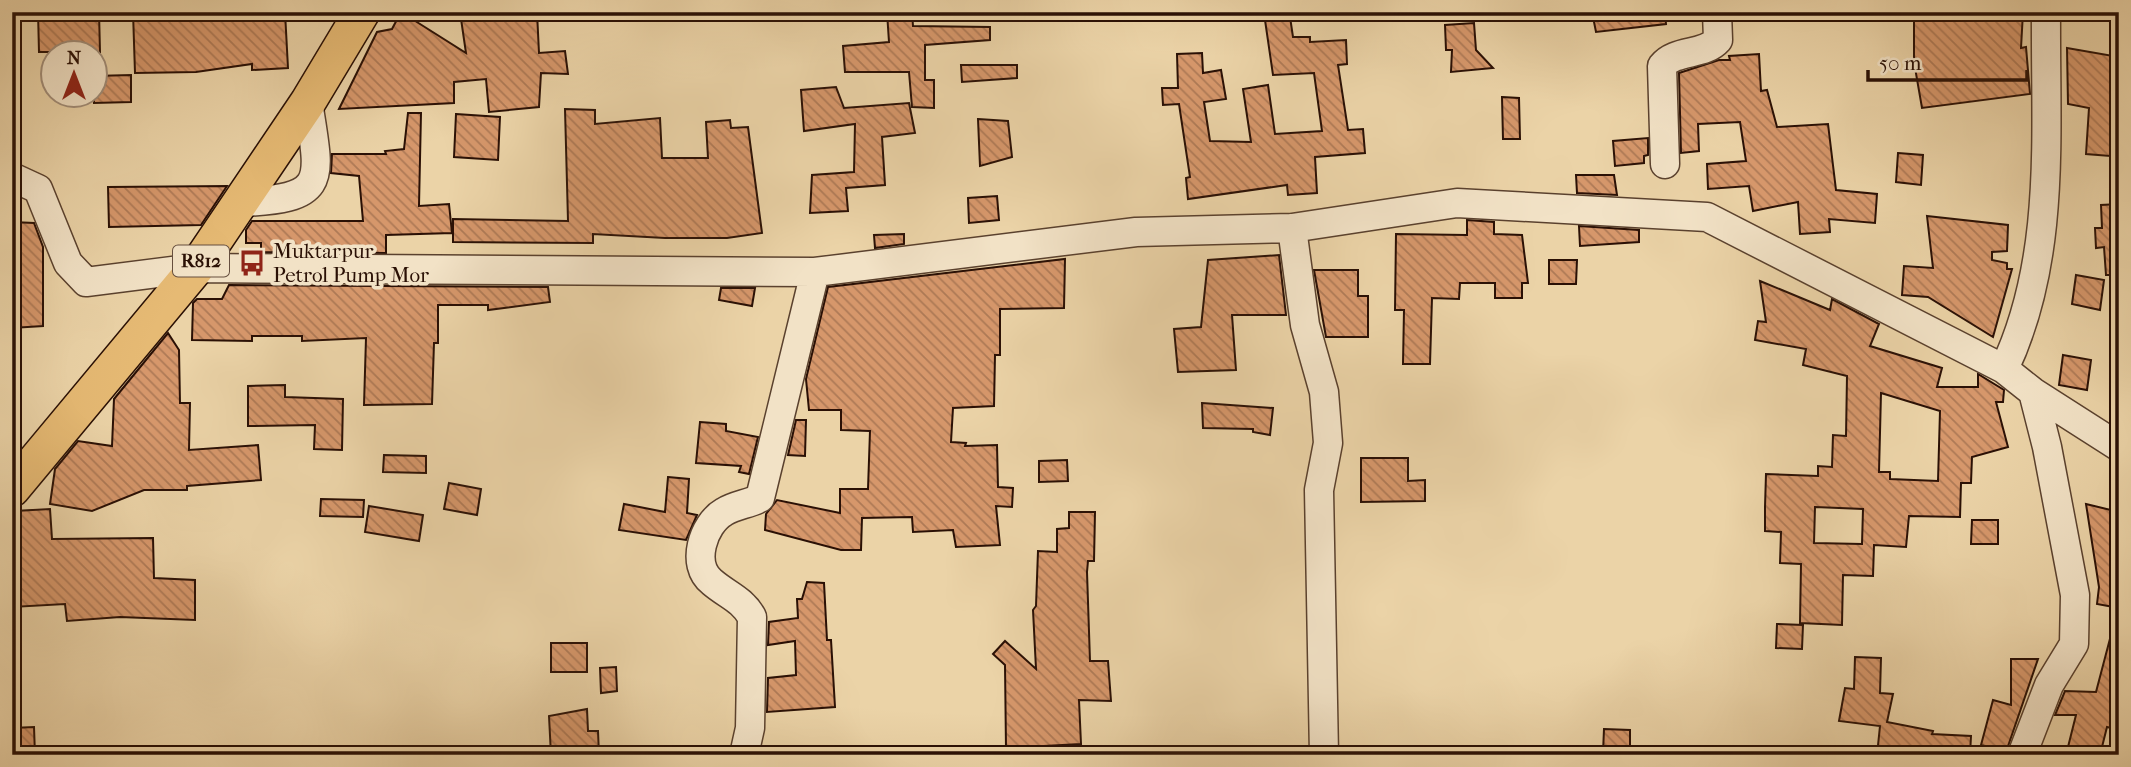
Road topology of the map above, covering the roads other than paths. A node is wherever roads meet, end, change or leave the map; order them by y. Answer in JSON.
{"nodes":[{"id":1,"x":362,"y":12,"type":"edge"},
{"id":2,"x":1717,"y":12,"type":"edge"},
{"id":3,"x":2046,"y":12,"type":"edge"},
{"id":4,"x":308,"y":102,"type":"junction"},
{"id":5,"x":1665,"y":164,"type":"dead end"},
{"id":6,"x":12,"y":177,"type":"edge"},
{"id":7,"x":241,"y":202,"type":"junction"},
{"id":8,"x":1292,"y":228,"type":"junction"},
{"id":9,"x":196,"y":268,"type":"junction"},
{"id":10,"x":815,"y":272,"type":"junction"},
{"id":11,"x":2004,"y":369,"type":"junction"},
{"id":12,"x":2033,"y":392,"type":"junction"},
{"id":13,"x":2119,"y":447,"type":"edge"},
{"id":14,"x":12,"y":489,"type":"edge"},
{"id":15,"x":744,"y":755,"type":"edge"},
{"id":16,"x":1324,"y":755,"type":"edge"},
{"id":17,"x":2022,"y":755,"type":"edge"}],
"edges":[{"from":1,"to":4,"type":"main road","number":"R812"},
{"from":2,"to":5,"type":"street"},
{"from":3,"to":11,"type":"street"},
{"from":4,"to":7,"type":"main road","number":"R812"},
{"from":4,"to":7,"type":"street"},
{"from":6,"to":9,"type":"street"},
{"from":7,"to":9,"type":"main road","number":"R812"},
{"from":8,"to":10,"type":"street"},
{"from":8,"to":11,"type":"street"},
{"from":8,"to":16,"type":"street"},
{"from":9,"to":10,"type":"street"},
{"from":9,"to":14,"type":"main road","number":"R812"},
{"from":10,"to":15,"type":"street"},
{"from":11,"to":12,"type":"street"},
{"from":12,"to":13,"type":"street"},
{"from":12,"to":17,"type":"street"}]}
